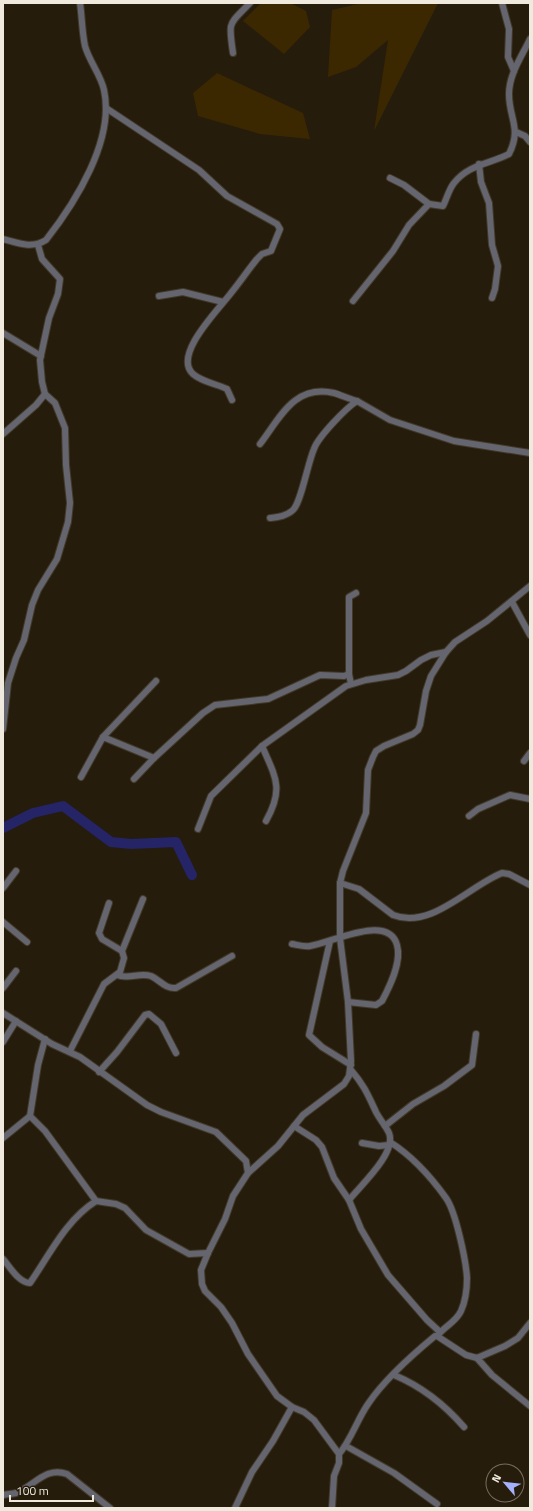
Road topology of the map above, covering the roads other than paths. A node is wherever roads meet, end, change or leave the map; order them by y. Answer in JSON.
{"nodes":[{"id":1,"x":80,"y":3,"type":"edge"},
{"id":2,"x":250,"y":3,"type":"edge"},
{"id":3,"x":502,"y":3,"type":"edge"},
{"id":4,"x":530,"y":39,"type":"edge"},
{"id":5,"x":233,"y":53,"type":"dead end"},
{"id":6,"x":514,"y":71,"type":"junction"},
{"id":7,"x":106,"y":108,"type":"junction"},
{"id":8,"x":516,"y":132,"type":"junction"},
{"id":9,"x":530,"y":142,"type":"edge"},
{"id":10,"x":479,"y":164,"type":"junction"},
{"id":11,"x":390,"y":178,"type":"dead end"},
{"id":12,"x":429,"y":204,"type":"junction"},
{"id":13,"x":3,"y":239,"type":"edge"},
{"id":14,"x":38,"y":245,"type":"junction"},
{"id":15,"x":159,"y":296,"type":"dead end"},
{"id":16,"x":492,"y":298,"type":"dead end"},
{"id":17,"x":353,"y":301,"type":"dead end"},
{"id":18,"x":223,"y":302,"type":"junction"},
{"id":19,"x":3,"y":333,"type":"edge"},
{"id":20,"x":41,"y":356,"type":"junction"},
{"id":21,"x":45,"y":394,"type":"junction"},
{"id":22,"x":232,"y":400,"type":"dead end"},
{"id":23,"x":357,"y":401,"type":"junction"},
{"id":24,"x":3,"y":434,"type":"edge"},
{"id":25,"x":260,"y":444,"type":"dead end"},
{"id":26,"x":530,"y":453,"type":"edge"},
{"id":27,"x":270,"y":518,"type":"dead end"},
{"id":28,"x":530,"y":586,"type":"edge"},
{"id":29,"x":356,"y":593,"type":"dead end"},
{"id":30,"x":512,"y":602,"type":"junction"},
{"id":31,"x":530,"y":635,"type":"edge"},
{"id":32,"x":446,"y":652,"type":"junction"},
{"id":33,"x":349,"y":674,"type":"junction"},
{"id":34,"x":156,"y":681,"type":"dead end"},
{"id":35,"x":351,"y":684,"type":"junction"},
{"id":36,"x":3,"y":729,"type":"edge"},
{"id":37,"x":103,"y":737,"type":"junction"},
{"id":38,"x":262,"y":746,"type":"junction"},
{"id":39,"x":530,"y":753,"type":"edge"},
{"id":40,"x":154,"y":758,"type":"junction"},
{"id":41,"x":524,"y":761,"type":"dead end"},
{"id":42,"x":81,"y":777,"type":"dead end"},
{"id":43,"x":134,"y":779,"type":"dead end"},
{"id":44,"x":530,"y":799,"type":"edge"},
{"id":45,"x":469,"y":816,"type":"dead end"},
{"id":46,"x":266,"y":821,"type":"dead end"},
{"id":47,"x":198,"y":829,"type":"dead end"},
{"id":48,"x":16,"y":871,"type":"dead end"},
{"id":49,"x":340,"y":883,"type":"junction"},
{"id":50,"x":530,"y":885,"type":"edge"},
{"id":51,"x":3,"y":888,"type":"edge"},
{"id":52,"x":143,"y":899,"type":"dead end"},
{"id":53,"x":109,"y":903,"type":"dead end"},
{"id":54,"x":3,"y":922,"type":"edge"},
{"id":55,"x":340,"y":938,"type":"junction"},
{"id":56,"x":27,"y":942,"type":"dead end"},
{"id":57,"x":330,"y":942,"type":"junction"},
{"id":58,"x":292,"y":944,"type":"dead end"},
{"id":59,"x":122,"y":951,"type":"junction"},
{"id":60,"x":232,"y":956,"type":"dead end"},
{"id":61,"x":16,"y":971,"type":"dead end"},
{"id":62,"x":117,"y":975,"type":"junction"},
{"id":63,"x":3,"y":988,"type":"edge"},
{"id":64,"x":348,"y":1002,"type":"junction"},
{"id":65,"x":3,"y":1013,"type":"edge"},
{"id":66,"x":16,"y":1022,"type":"junction"},
{"id":67,"x":476,"y":1034,"type":"dead end"},
{"id":68,"x":45,"y":1039,"type":"junction"},
{"id":69,"x":3,"y":1042,"type":"edge"},
{"id":70,"x":70,"y":1051,"type":"junction"},
{"id":71,"x":176,"y":1053,"type":"dead end"},
{"id":72,"x":351,"y":1068,"type":"junction"},
{"id":73,"x":99,"y":1072,"type":"junction"},
{"id":74,"x":30,"y":1116,"type":"junction"},
{"id":75,"x":294,"y":1126,"type":"junction"},
{"id":76,"x":385,"y":1126,"type":"junction"},
{"id":77,"x":3,"y":1138,"type":"edge"},
{"id":78,"x":362,"y":1143,"type":"dead end"},
{"id":79,"x":390,"y":1144,"type":"junction"},
{"id":80,"x":248,"y":1173,"type":"junction"},
{"id":81,"x":349,"y":1200,"type":"junction"},
{"id":82,"x":96,"y":1201,"type":"junction"},
{"id":83,"x":208,"y":1253,"type":"junction"},
{"id":84,"x":3,"y":1259,"type":"edge"},
{"id":85,"x":530,"y":1323,"type":"edge"},
{"id":86,"x":439,"y":1334,"type":"junction"},
{"id":87,"x":478,"y":1358,"type":"junction"},
{"id":88,"x":394,"y":1375,"type":"junction"},
{"id":89,"x":530,"y":1406,"type":"edge"},
{"id":90,"x":292,"y":1407,"type":"junction"},
{"id":91,"x":464,"y":1427,"type":"dead end"},
{"id":92,"x":346,"y":1446,"type":"junction"},
{"id":93,"x":339,"y":1454,"type":"junction"},
{"id":94,"x":3,"y":1495,"type":"edge"},
{"id":95,"x":437,"y":1504,"type":"dead end"},
{"id":96,"x":110,"y":1508,"type":"edge"},
{"id":97,"x":235,"y":1508,"type":"edge"},
{"id":98,"x":332,"y":1508,"type":"edge"}],
"edges":[{"from":1,"to":7,"type":"street"},
{"from":2,"to":5,"type":"street"},
{"from":3,"to":6,"type":"street"},
{"from":4,"to":6,"type":"street"},
{"from":6,"to":8,"type":"street"},
{"from":7,"to":14,"type":"street"},
{"from":7,"to":18,"type":"street"},
{"from":8,"to":9,"type":"street"},
{"from":8,"to":10,"type":"street"},
{"from":10,"to":12,"type":"street"},
{"from":10,"to":16,"type":"street"},
{"from":11,"to":12,"type":"street"},
{"from":12,"to":17,"type":"street"},
{"from":13,"to":14,"type":"street"},
{"from":14,"to":20,"type":"street"},
{"from":15,"to":18,"type":"street"},
{"from":18,"to":22,"type":"street"},
{"from":19,"to":20,"type":"street"},
{"from":20,"to":21,"type":"street"},
{"from":21,"to":24,"type":"street"},
{"from":21,"to":36,"type":"street"},
{"from":23,"to":25,"type":"street"},
{"from":23,"to":26,"type":"street"},
{"from":23,"to":27,"type":"street"},
{"from":28,"to":30,"type":"street"},
{"from":29,"to":33,"type":"street"},
{"from":30,"to":31,"type":"street"},
{"from":30,"to":32,"type":"street"},
{"from":32,"to":35,"type":"street"},
{"from":32,"to":49,"type":"street"},
{"from":33,"to":35,"type":"street"},
{"from":33,"to":40,"type":"street"},
{"from":34,"to":37,"type":"street"},
{"from":35,"to":38,"type":"street"},
{"from":37,"to":40,"type":"street"},
{"from":37,"to":42,"type":"street"},
{"from":38,"to":46,"type":"street"},
{"from":38,"to":47,"type":"street"},
{"from":39,"to":41,"type":"street"},
{"from":40,"to":43,"type":"street"},
{"from":44,"to":45,"type":"street"},
{"from":48,"to":51,"type":"street"},
{"from":49,"to":50,"type":"street"},
{"from":49,"to":55,"type":"street"},
{"from":52,"to":59,"type":"street"},
{"from":53,"to":59,"type":"street"},
{"from":54,"to":56,"type":"street"},
{"from":55,"to":57,"type":"street"},
{"from":55,"to":64,"type":"street"},
{"from":55,"to":64,"type":"street"},
{"from":57,"to":58,"type":"street"},
{"from":57,"to":72,"type":"street"},
{"from":59,"to":62,"type":"street"},
{"from":60,"to":62,"type":"street"},
{"from":61,"to":63,"type":"street"},
{"from":62,"to":70,"type":"street"},
{"from":64,"to":72,"type":"street"},
{"from":65,"to":66,"type":"street"},
{"from":66,"to":68,"type":"street"},
{"from":66,"to":69,"type":"street"},
{"from":67,"to":76,"type":"street"},
{"from":68,"to":70,"type":"street"},
{"from":68,"to":74,"type":"street"},
{"from":70,"to":73,"type":"street"},
{"from":71,"to":73,"type":"street"},
{"from":72,"to":75,"type":"street"},
{"from":72,"to":76,"type":"street"},
{"from":73,"to":80,"type":"street"},
{"from":74,"to":77,"type":"street"},
{"from":74,"to":82,"type":"street"},
{"from":75,"to":80,"type":"street"},
{"from":75,"to":81,"type":"street"},
{"from":76,"to":79,"type":"street"},
{"from":78,"to":79,"type":"street"},
{"from":79,"to":81,"type":"street"},
{"from":79,"to":86,"type":"street"},
{"from":80,"to":83,"type":"street"},
{"from":81,"to":86,"type":"street"},
{"from":82,"to":83,"type":"street"},
{"from":82,"to":84,"type":"street"},
{"from":83,"to":90,"type":"street"},
{"from":85,"to":87,"type":"street"},
{"from":86,"to":87,"type":"street"},
{"from":86,"to":88,"type":"street"},
{"from":87,"to":89,"type":"street"},
{"from":88,"to":91,"type":"street"},
{"from":88,"to":92,"type":"street"},
{"from":90,"to":93,"type":"street"},
{"from":90,"to":97,"type":"street"},
{"from":92,"to":93,"type":"street"},
{"from":92,"to":95,"type":"street"},
{"from":93,"to":98,"type":"street"},
{"from":94,"to":96,"type":"street"}]}
